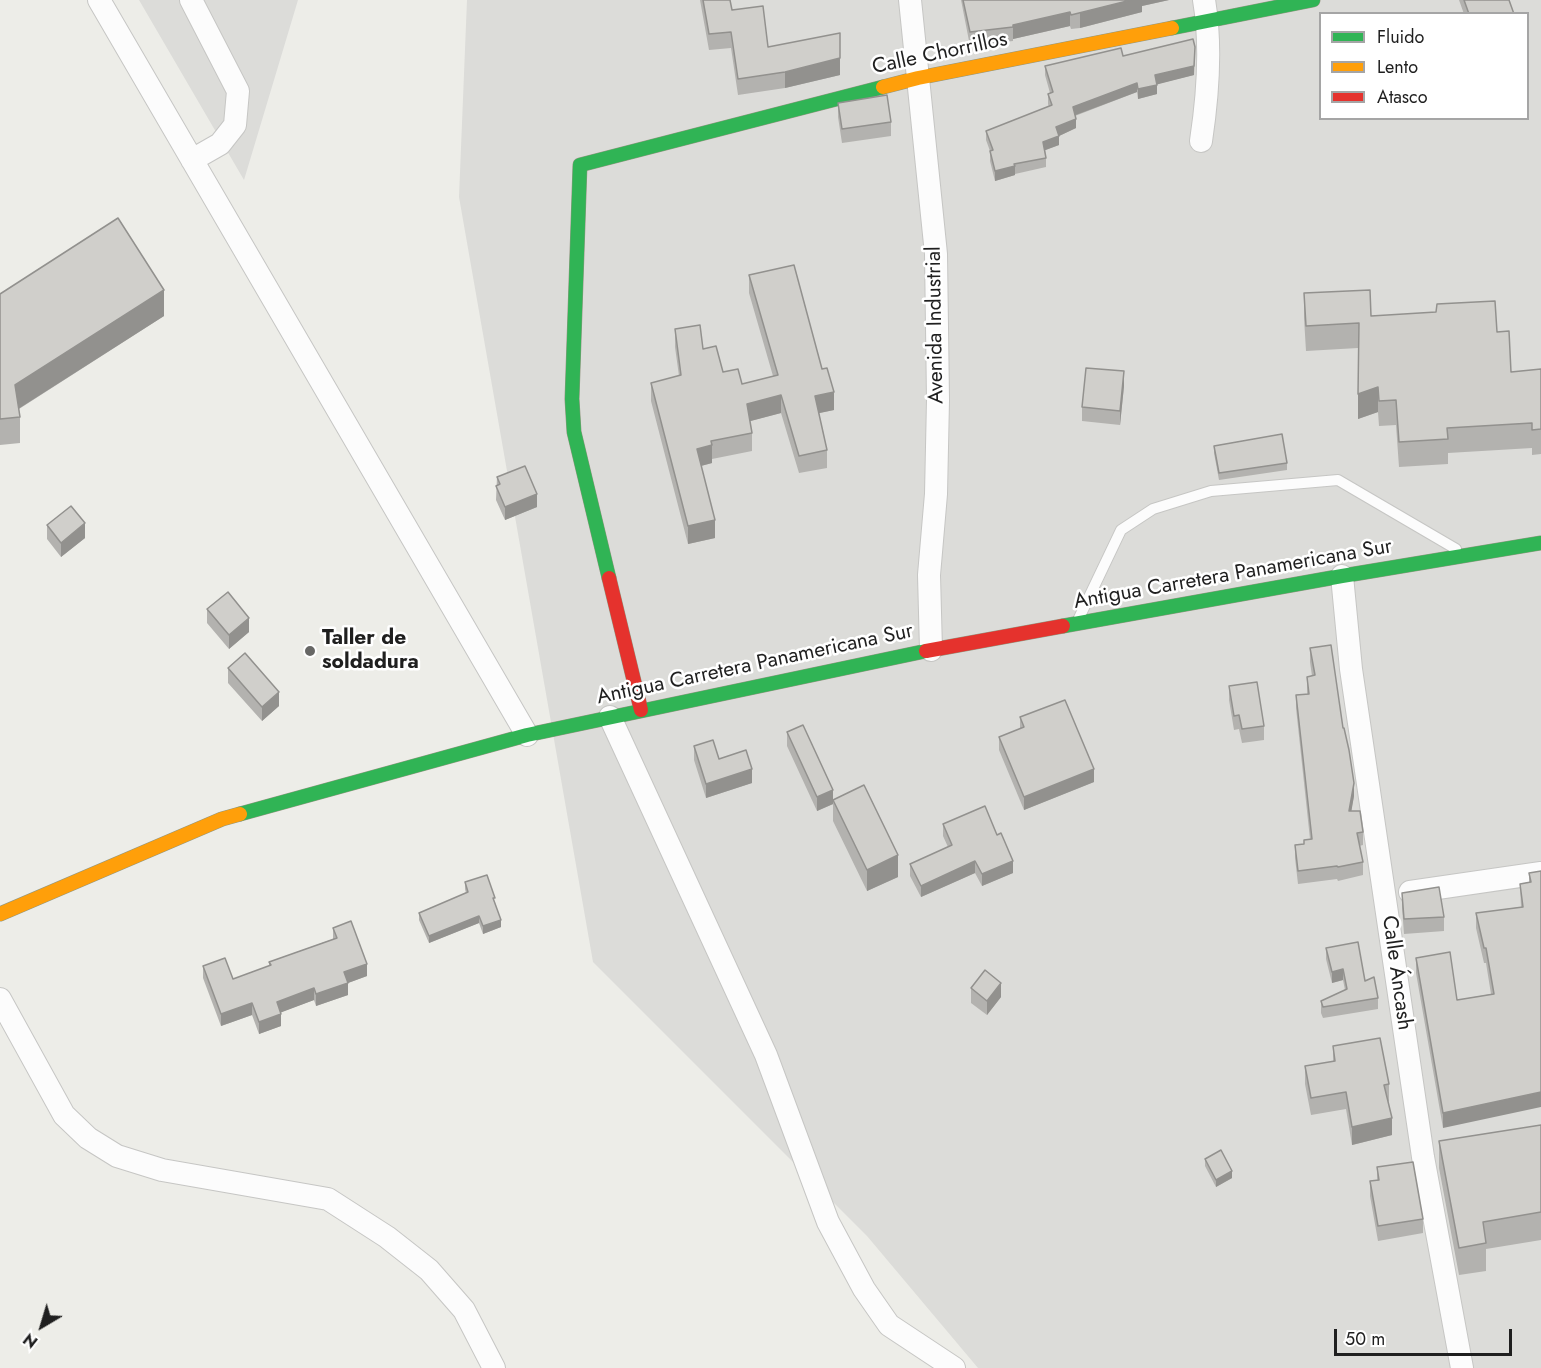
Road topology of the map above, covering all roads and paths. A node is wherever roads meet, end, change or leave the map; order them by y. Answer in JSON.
{"nodes":[{"id":1,"x":99,"y":0,"type":"edge"},
{"id":2,"x":191,"y":0,"type":"edge"},
{"id":3,"x":910,"y":0,"type":"edge"},
{"id":4,"x":1313,"y":0,"type":"edge"},
{"id":5,"x":1205,"y":10,"type":"edge"},
{"id":6,"x":918,"y":78,"type":"junction"},
{"id":7,"x":1201,"y":141,"type":"dead end"},
{"id":8,"x":192,"y":160,"type":"junction"},
{"id":9,"x":1541,"y":543,"type":"edge"},
{"id":10,"x":1467,"y":555,"type":"junction"},
{"id":11,"x":1342,"y":576,"type":"junction"},
{"id":12,"x":1076,"y":625,"type":"junction"},
{"id":13,"x":931,"y":650,"type":"junction"},
{"id":14,"x":642,"y":710,"type":"junction"},
{"id":15,"x":610,"y":717,"type":"junction"},
{"id":16,"x":528,"y":735,"type":"junction"},
{"id":17,"x":1541,"y":873,"type":"edge"},
{"id":18,"x":1385,"y":896,"type":"junction"},
{"id":19,"x":0,"y":914,"type":"edge"},
{"id":20,"x":0,"y":999,"type":"edge"},
{"id":21,"x":1447,"y":1153,"type":"edge"},
{"id":22,"x":1423,"y":1157,"type":"junction"},
{"id":23,"x":494,"y":1368,"type":"edge"},
{"id":24,"x":954,"y":1368,"type":"edge"},
{"id":25,"x":1462,"y":1368,"type":"edge"}],
"edges":[{"from":1,"to":8,"type":"street"},
{"from":2,"to":8,"type":"street"},
{"from":3,"to":6,"type":"street","name":"Avenida Industrial"},
{"from":4,"to":5,"type":"main road","name":"Calle Chorrillos"},
{"from":5,"to":6,"type":"main road","name":"Calle Chorrillos"},
{"from":5,"to":7,"type":"street"},
{"from":6,"to":13,"type":"street","name":"Avenida Industrial"},
{"from":6,"to":14,"type":"main road","name":"Calle Chorrillos"},
{"from":8,"to":16,"type":"street"},
{"from":9,"to":10,"type":"main road","name":"Antigua Carretera Panamericana Sur"},
{"from":10,"to":11,"type":"main road","name":"Antigua Carretera Panamericana Sur"},
{"from":10,"to":12,"type":"lane"},
{"from":11,"to":12,"type":"main road","name":"Antigua Carretera Panamericana Sur"},
{"from":11,"to":18,"type":"street","name":"Calle Áncash"},
{"from":12,"to":13,"type":"main road","name":"Antigua Carretera Panamericana Sur"},
{"from":13,"to":14,"type":"main road","name":"Antigua Carretera Panamericana Sur"},
{"from":14,"to":15,"type":"main road","name":"Antigua Carretera Panamericana Sur"},
{"from":15,"to":16,"type":"main road","name":"Antigua Carretera Panamericana Sur"},
{"from":15,"to":24,"type":"street"},
{"from":16,"to":19,"type":"main road","name":"Antigua Carretera Panamericana Sur"},
{"from":17,"to":18,"type":"street"},
{"from":18,"to":22,"type":"street","name":"Calle Áncash"},
{"from":20,"to":23,"type":"street"},
{"from":21,"to":22,"type":"street"},
{"from":22,"to":25,"type":"street","name":"Calle Áncash"}]}
